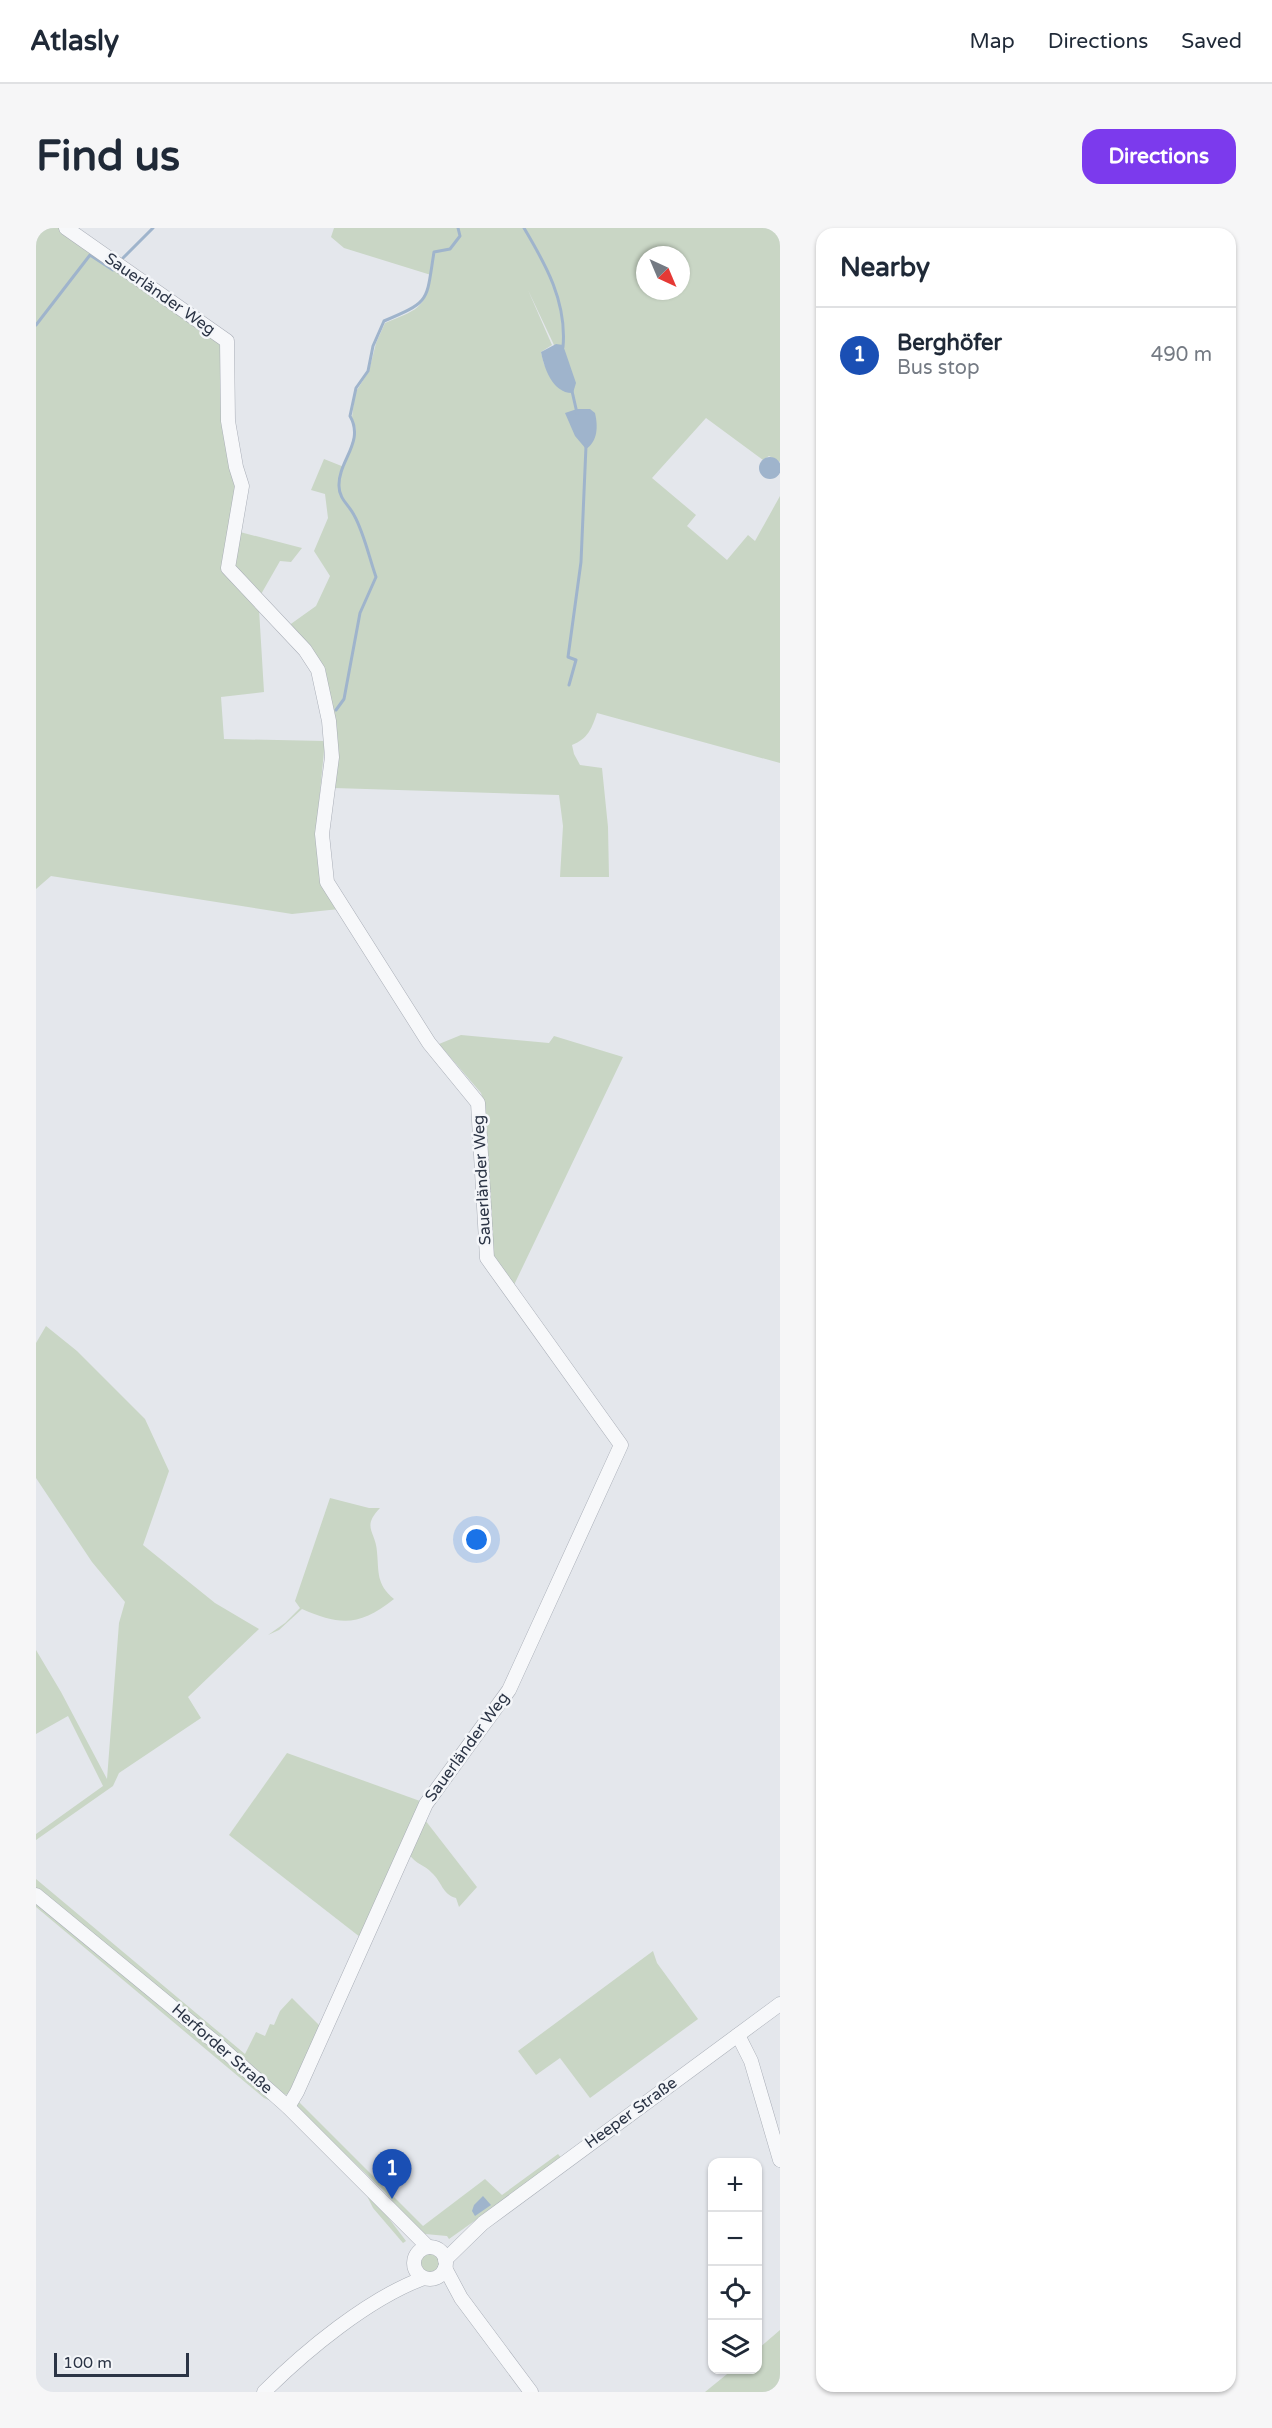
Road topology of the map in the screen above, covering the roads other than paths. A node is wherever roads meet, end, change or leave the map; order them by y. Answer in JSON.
{"nodes":[{"id":1,"x":66,"y":228,"type":"edge"},
{"id":2,"x":36,"y":1895,"type":"edge"},
{"id":3,"x":780,"y":2004,"type":"edge"},
{"id":4,"x":738,"y":2035,"type":"junction"},
{"id":5,"x":288,"y":2107,"type":"junction"},
{"id":6,"x":780,"y":2160,"type":"edge"},
{"id":7,"x":396,"y":2216,"type":"junction"},
{"id":8,"x":483,"y":2223,"type":"junction"},
{"id":9,"x":432,"y":2247,"type":"junction"},
{"id":10,"x":415,"y":2260,"type":"junction"},
{"id":11,"x":445,"y":2264,"type":"junction"},
{"id":12,"x":429,"y":2278,"type":"junction"},
{"id":13,"x":390,"y":2292,"type":"junction"},
{"id":14,"x":461,"y":2298,"type":"junction"},
{"id":15,"x":264,"y":2392,"type":"edge"},
{"id":16,"x":531,"y":2392,"type":"edge"}],
"edges":[{"from":1,"to":5,"type":"street","name":"Sauerländer Weg"},
{"from":2,"to":5,"type":"street","name":"Herforder Straße"},
{"from":3,"to":4,"type":"street","name":"Heeper Straße"},
{"from":4,"to":6,"type":"street"},
{"from":4,"to":8,"type":"street","name":"Heeper Straße"},
{"from":5,"to":7,"type":"street","name":"Herforder Straße"},
{"from":7,"to":9,"type":"street","name":"Herforder Straße"},
{"from":7,"to":10,"type":"street","name":"Herforder Straße"},
{"from":8,"to":9,"type":"street","name":"Heeper Straße"},
{"from":8,"to":11,"type":"street","name":"Heeper Straße"},
{"from":9,"to":10,"type":"street","name":"Heeper Straße"},
{"from":9,"to":11,"type":"street","name":"Herforder Straße"},
{"from":10,"to":12,"type":"street","name":"Herforder Straße"},
{"from":10,"to":13,"type":"street"},
{"from":11,"to":12,"type":"street","name":"Heeper Straße"},
{"from":11,"to":14,"type":"street","name":"Herforder Straße"},
{"from":12,"to":13,"type":"street"},
{"from":12,"to":14,"type":"street","name":"Herforder Straße"},
{"from":13,"to":15,"type":"street"},
{"from":14,"to":16,"type":"street"}]}
